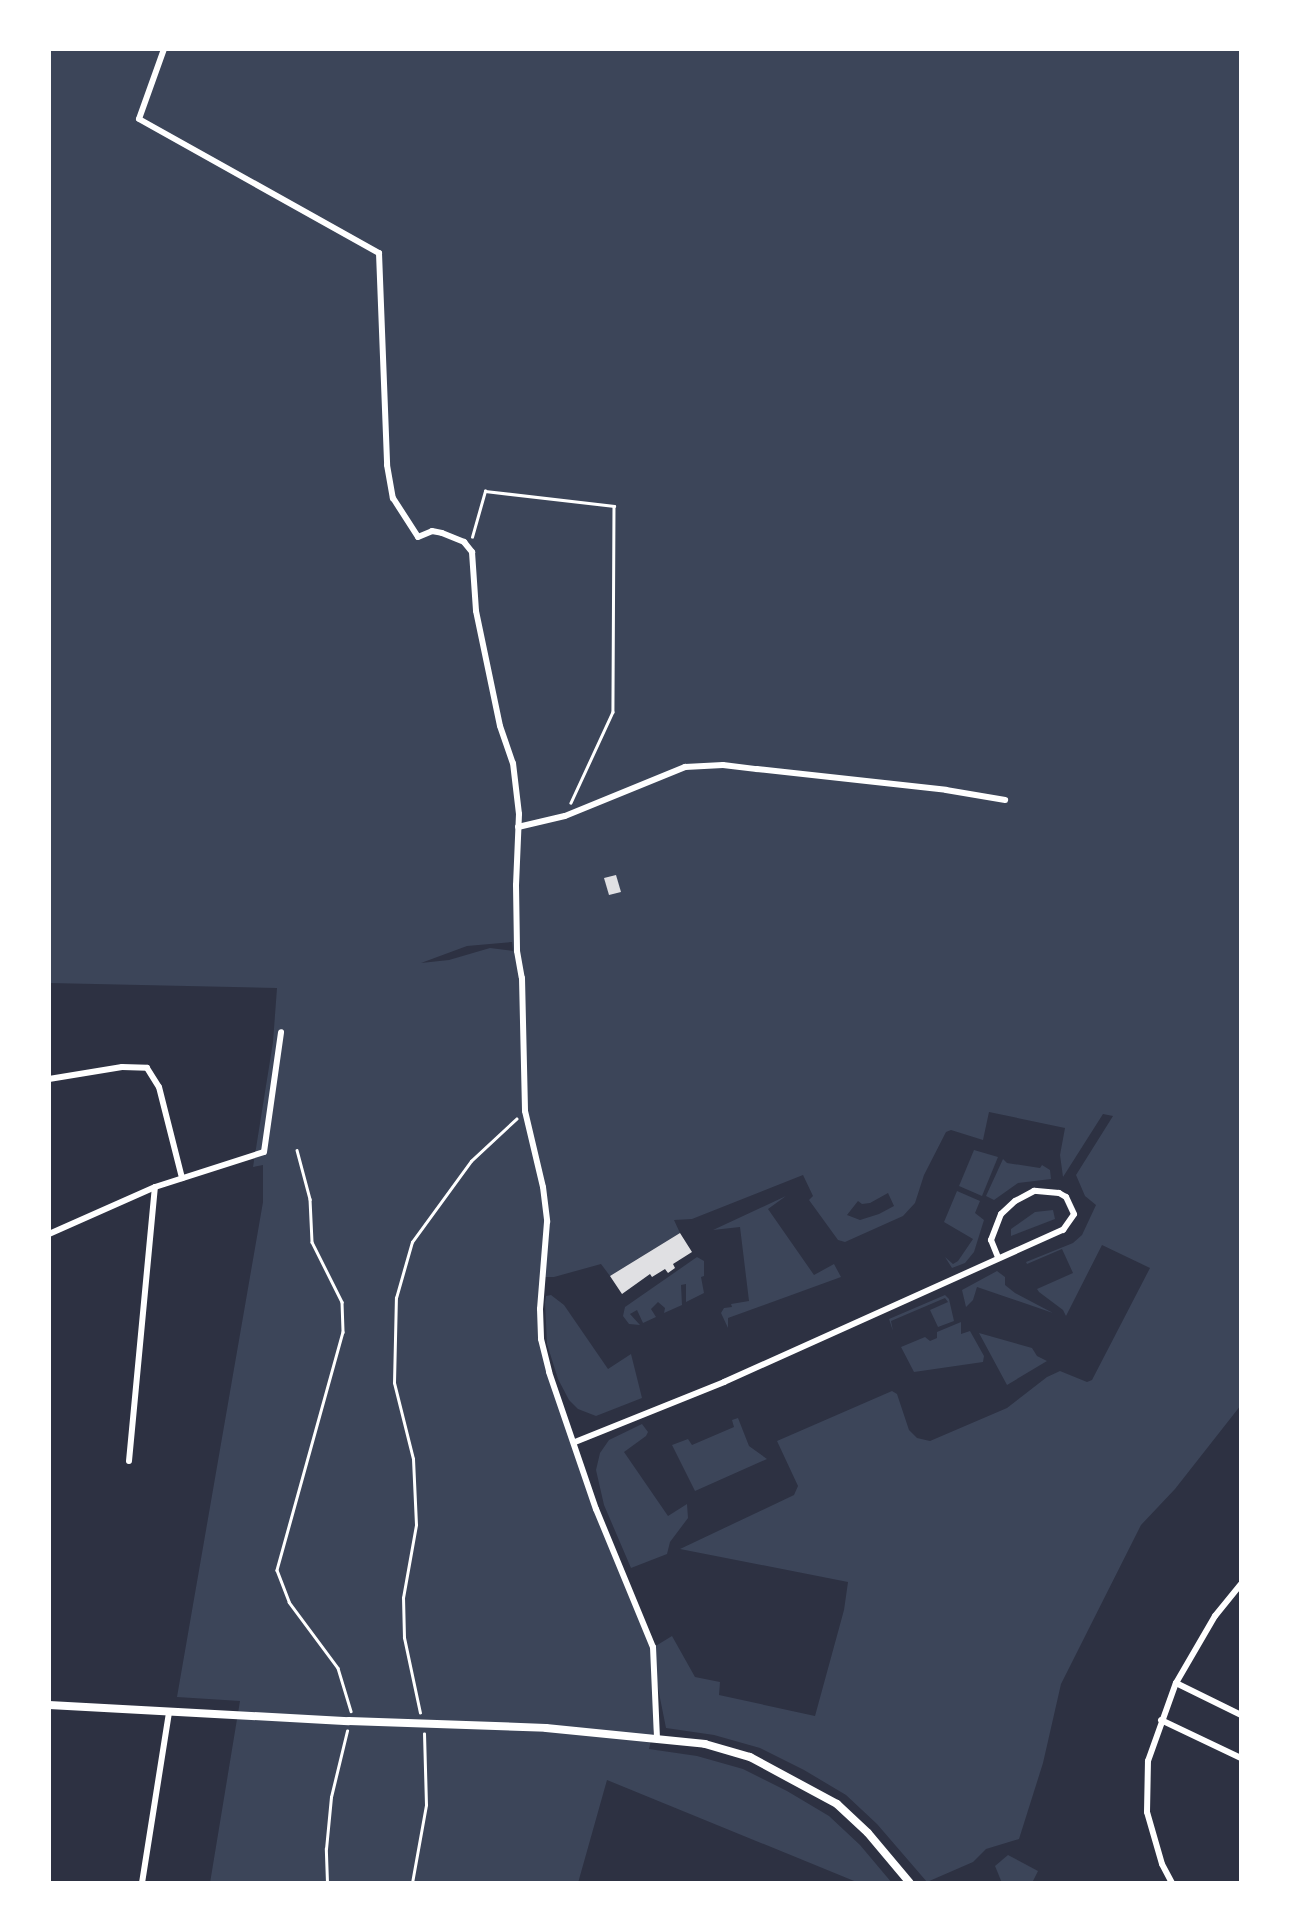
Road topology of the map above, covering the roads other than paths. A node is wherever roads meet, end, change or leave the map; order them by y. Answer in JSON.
{"nodes":[{"id":1,"x":164,"y":49,"type":"edge"},
{"id":2,"x":1005,"y":800,"type":"dead end"},
{"id":3,"x":518,"y":827,"type":"junction"},
{"id":4,"x":281,"y":1032,"type":"dead end"},
{"id":5,"x":49,"y":1079,"type":"edge"},
{"id":6,"x":182,"y":1178,"type":"junction"},
{"id":7,"x":155,"y":1187,"type":"junction"},
{"id":8,"x":49,"y":1234,"type":"edge"},
{"id":9,"x":998,"y":1256,"type":"junction"},
{"id":10,"x":575,"y":1442,"type":"junction"},
{"id":11,"x":129,"y":1461,"type":"dead end"},
{"id":12,"x":1241,"y":1584,"type":"edge"},
{"id":13,"x":1176,"y":1683,"type":"junction"},
{"id":14,"x":49,"y":1706,"type":"edge"},
{"id":15,"x":169,"y":1712,"type":"junction"},
{"id":16,"x":1241,"y":1715,"type":"edge"},
{"id":17,"x":1161,"y":1720,"type":"junction"},
{"id":18,"x":657,"y":1738,"type":"junction"},
{"id":19,"x":1241,"y":1758,"type":"edge"},
{"id":20,"x":142,"y":1883,"type":"edge"},
{"id":21,"x":910,"y":1883,"type":"edge"},
{"id":22,"x":1172,"y":1883,"type":"edge"}],
"edges":[{"from":1,"to":3,"type":"street"},
{"from":2,"to":3,"type":"street"},
{"from":3,"to":10,"type":"street"},
{"from":4,"to":6,"type":"street"},
{"from":5,"to":6,"type":"street"},
{"from":6,"to":7,"type":"street"},
{"from":7,"to":8,"type":"street"},
{"from":7,"to":11,"type":"street"},
{"from":9,"to":9,"type":"street"},
{"from":9,"to":10,"type":"street"},
{"from":10,"to":18,"type":"street"},
{"from":12,"to":13,"type":"street"},
{"from":13,"to":16,"type":"street"},
{"from":13,"to":17,"type":"street"},
{"from":14,"to":15,"type":"street"},
{"from":15,"to":18,"type":"street"},
{"from":15,"to":20,"type":"street"},
{"from":17,"to":19,"type":"street"},
{"from":17,"to":22,"type":"street"},
{"from":18,"to":21,"type":"street"}]}
